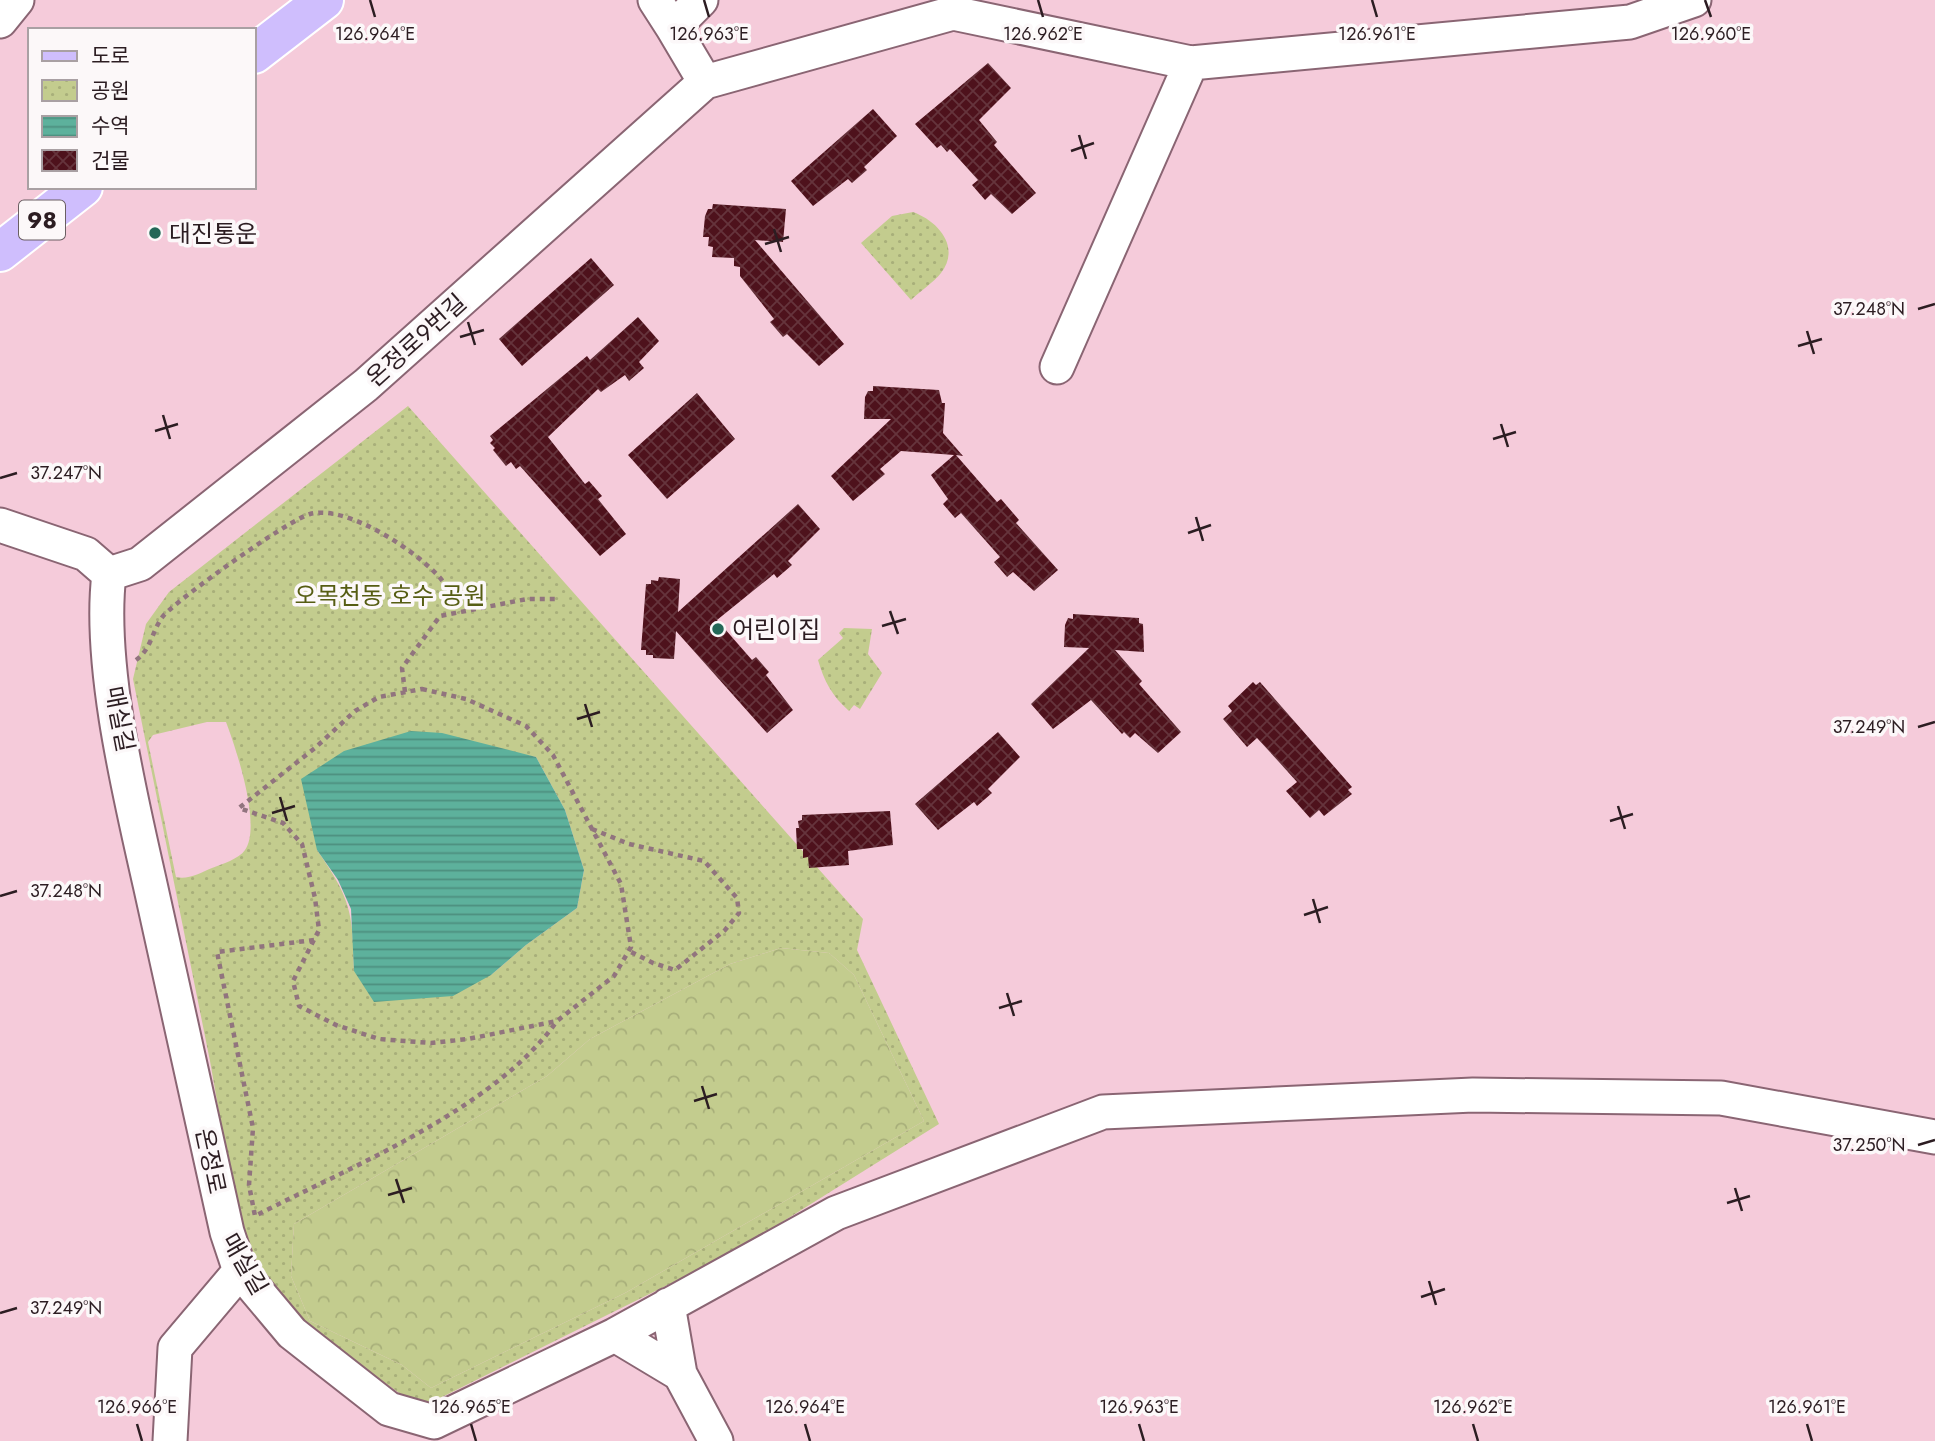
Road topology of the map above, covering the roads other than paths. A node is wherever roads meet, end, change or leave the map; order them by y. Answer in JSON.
{"nodes":[{"id":1,"x":17,"y":0,"type":"edge"},
{"id":2,"x":324,"y":0,"type":"edge"},
{"id":3,"x":655,"y":0,"type":"edge"},
{"id":4,"x":701,"y":0,"type":"edge"},
{"id":5,"x":1694,"y":0,"type":"edge"},
{"id":6,"x":0,"y":20,"type":"edge"},
{"id":7,"x":673,"y":28,"type":"junction"},
{"id":8,"x":256,"y":52,"type":"edge"},
{"id":9,"x":1191,"y":63,"type":"junction"},
{"id":10,"x":705,"y":82,"type":"junction"},
{"id":11,"x":80,"y":189,"type":"edge"},
{"id":12,"x":0,"y":252,"type":"edge"},
{"id":13,"x":1057,"y":367,"type":"dead end"},
{"id":14,"x":0,"y":524,"type":"edge"},
{"id":15,"x":109,"y":574,"type":"junction"},
{"id":16,"x":1935,"y":1137,"type":"edge"},
{"id":17,"x":240,"y":1271,"type":"junction"},
{"id":18,"x":668,"y":1306,"type":"junction"},
{"id":19,"x":615,"y":1335,"type":"junction"},
{"id":20,"x":680,"y":1374,"type":"junction"},
{"id":21,"x":170,"y":1441,"type":"edge"},
{"id":22,"x":716,"y":1441,"type":"edge"}],
"edges":[{"from":1,"to":6,"type":"street"},
{"from":2,"to":8,"type":"main road"},
{"from":3,"to":7,"type":"street"},
{"from":4,"to":7,"type":"street"},
{"from":5,"to":9,"type":"street"},
{"from":7,"to":10,"type":"street"},
{"from":9,"to":10,"type":"street"},
{"from":9,"to":13,"type":"street"},
{"from":10,"to":15,"type":"street","name":"온정로9번길"},
{"from":11,"to":12,"type":"main road","number":"98"},
{"from":14,"to":15,"type":"street"},
{"from":15,"to":17,"type":"street","name":"온정로"},
{"from":16,"to":18,"type":"street","name":"온정로"},
{"from":17,"to":19,"type":"street","name":"온정로"},
{"from":17,"to":21,"type":"street"},
{"from":18,"to":19,"type":"street","name":"온정로"},
{"from":18,"to":20,"type":"street"},
{"from":19,"to":20,"type":"street"},
{"from":20,"to":22,"type":"street"}]}
